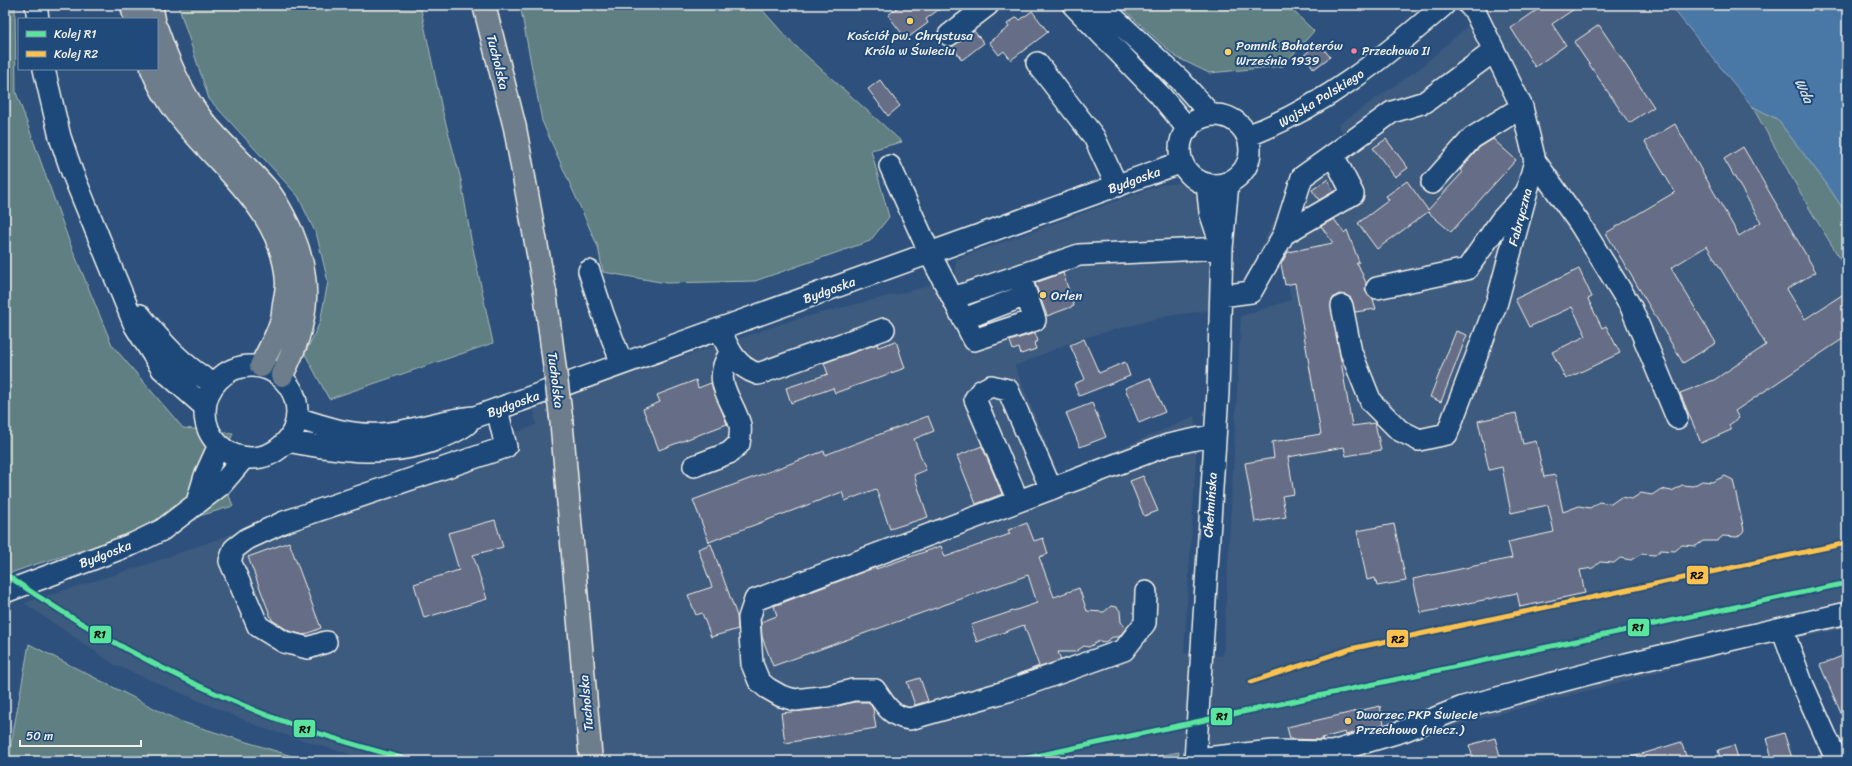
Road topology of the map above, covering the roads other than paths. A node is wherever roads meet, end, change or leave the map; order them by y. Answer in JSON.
{"nodes":[{"id":1,"x":36,"y":5,"type":"edge"},
{"id":2,"x":132,"y":5,"type":"edge"},
{"id":3,"x":151,"y":5,"type":"edge"},
{"id":4,"x":484,"y":5,"type":"edge"},
{"id":5,"x":988,"y":5,"type":"edge"},
{"id":6,"x":1073,"y":5,"type":"edge"},
{"id":7,"x":1100,"y":5,"type":"edge"},
{"id":8,"x":1444,"y":5,"type":"edge"},
{"id":9,"x":1469,"y":5,"type":"edge"},
{"id":10,"x":38,"y":18,"type":"edge"},
{"id":11,"x":135,"y":18,"type":"edge"},
{"id":12,"x":154,"y":18,"type":"edge"},
{"id":13,"x":158,"y":33,"type":"edge"},
{"id":14,"x":949,"y":35,"type":"dead end"},
{"id":15,"x":1494,"y":51,"type":"junction"},
{"id":16,"x":1037,"y":63,"type":"dead end"},
{"id":17,"x":44,"y":70,"type":"edge"},
{"id":18,"x":153,"y":70,"type":"edge"},
{"id":19,"x":1522,"y":107,"type":"junction"},
{"id":20,"x":1210,"y":116,"type":"junction"},
{"id":21,"x":1188,"y":128,"type":"junction"},
{"id":22,"x":1248,"y":136,"type":"junction"},
{"id":23,"x":1334,"y":155,"type":"junction"},
{"id":24,"x":1535,"y":161,"type":"junction"},
{"id":25,"x":1182,"y":162,"type":"junction"},
{"id":26,"x":890,"y":166,"type":"dead end"},
{"id":27,"x":1228,"y":183,"type":"junction"},
{"id":28,"x":1432,"y":183,"type":"dead end"},
{"id":29,"x":1207,"y":184,"type":"junction"},
{"id":30,"x":1117,"y":186,"type":"junction"},
{"id":31,"x":1527,"y":191,"type":"junction"},
{"id":32,"x":1284,"y":234,"type":"junction"},
{"id":33,"x":1222,"y":248,"type":"junction"},
{"id":34,"x":930,"y":254,"type":"junction"},
{"id":35,"x":589,"y":271,"type":"dead end"},
{"id":36,"x":1023,"y":286,"type":"junction"},
{"id":37,"x":1377,"y":288,"type":"dead end"},
{"id":38,"x":120,"y":289,"type":"junction"},
{"id":39,"x":1221,"y":296,"type":"junction"},
{"id":40,"x":953,"y":298,"type":"junction"},
{"id":41,"x":1342,"y":306,"type":"dead end"},
{"id":42,"x":720,"y":329,"type":"junction"},
{"id":43,"x":884,"y":329,"type":"dead end"},
{"id":44,"x":730,"y":353,"type":"junction"},
{"id":45,"x":622,"y":364,"type":"junction"},
{"id":46,"x":261,"y":366,"type":"junction"},
{"id":47,"x":282,"y":375,"type":"junction"},
{"id":48,"x":214,"y":384,"type":"junction"},
{"id":49,"x":205,"y":407,"type":"junction"},
{"id":50,"x":497,"y":409,"type":"junction"},
{"id":51,"x":475,"y":417,"type":"junction"},
{"id":52,"x":297,"y":418,"type":"junction"},
{"id":53,"x":1677,"y":418,"type":"dead end"},
{"id":54,"x":1215,"y":435,"type":"junction"},
{"id":55,"x":287,"y":441,"type":"junction"},
{"id":56,"x":219,"y":445,"type":"junction"},
{"id":57,"x":244,"y":458,"type":"junction"},
{"id":58,"x":694,"y":466,"type":"dead end"},
{"id":59,"x":1051,"y":489,"type":"junction"},
{"id":60,"x":1018,"y":501,"type":"junction"},
{"id":61,"x":197,"y":502,"type":"junction"},
{"id":62,"x":5,"y":592,"type":"edge"},
{"id":63,"x":1146,"y":592,"type":"dead end"},
{"id":64,"x":1847,"y":613,"type":"edge"},
{"id":65,"x":1782,"y":628,"type":"junction"},
{"id":66,"x":326,"y":642,"type":"dead end"},
{"id":67,"x":1195,"y":760,"type":"edge"},
{"id":68,"x":591,"y":761,"type":"edge"},
{"id":69,"x":1837,"y":761,"type":"edge"}],
"edges":[{"from":1,"to":10,"type":"street"},
{"from":2,"to":11,"type":"main road"},
{"from":3,"to":12,"type":"main road"},
{"from":4,"to":68,"type":"main road","name":"Tucholska","bridge":true},
{"from":5,"to":14,"type":"street"},
{"from":6,"to":21,"type":"street"},
{"from":7,"to":20,"type":"street"},
{"from":8,"to":22,"type":"street","name":"Wojska Polskiego"},
{"from":9,"to":15,"type":"street","name":"Fabryczna"},
{"from":13,"to":47,"type":"main road"},
{"from":15,"to":19,"type":"street","name":"Fabryczna"},
{"from":15,"to":23,"type":"street"},
{"from":16,"to":30,"type":"street"},
{"from":17,"to":38,"type":"street"},
{"from":18,"to":46,"type":"main road"},
{"from":19,"to":24,"type":"street","name":"Fabryczna"},
{"from":19,"to":28,"type":"street"},
{"from":20,"to":21,"type":"street"},
{"from":20,"to":22,"type":"street"},
{"from":21,"to":25,"type":"street"},
{"from":22,"to":27,"type":"street"},
{"from":23,"to":32,"type":"street"},
{"from":23,"to":32,"type":"street"},
{"from":24,"to":31,"type":"street","name":"Fabryczna"},
{"from":24,"to":53,"type":"street"},
{"from":25,"to":29,"type":"street"},
{"from":25,"to":30,"type":"street","name":"Bydgoska"},
{"from":26,"to":34,"type":"street"},
{"from":27,"to":29,"type":"street"},
{"from":27,"to":33,"type":"street","name":"Chełmińska"},
{"from":29,"to":33,"type":"street","name":"Chełmińska"},
{"from":30,"to":34,"type":"street","name":"Bydgoska"},
{"from":31,"to":37,"type":"street"},
{"from":31,"to":41,"type":"street","name":"Fabryczna"},
{"from":32,"to":39,"type":"street"},
{"from":33,"to":36,"type":"street"},
{"from":33,"to":39,"type":"street","name":"Chełmińska"},
{"from":34,"to":40,"type":"street"},
{"from":34,"to":42,"type":"street","name":"Bydgoska"},
{"from":35,"to":45,"type":"street"},
{"from":36,"to":40,"type":"street"},
{"from":36,"to":40,"type":"street"},
{"from":38,"to":48,"type":"street"},
{"from":38,"to":49,"type":"street"},
{"from":39,"to":54,"type":"street","name":"Chełmińska"},
{"from":42,"to":44,"type":"street"},
{"from":42,"to":45,"type":"street","name":"Bydgoska"},
{"from":43,"to":44,"type":"street"},
{"from":44,"to":58,"type":"street"},
{"from":45,"to":50,"type":"street","name":"Bydgoska"},
{"from":46,"to":47,"type":"street"},
{"from":46,"to":48,"type":"street"},
{"from":47,"to":52,"type":"street"},
{"from":48,"to":49,"type":"street"},
{"from":49,"to":56,"type":"street"},
{"from":50,"to":51,"type":"street","name":"Bydgoska"},
{"from":50,"to":66,"type":"street"},
{"from":51,"to":52,"type":"street","name":"Bydgoska"},
{"from":51,"to":55,"type":"street","name":"Bydgoska"},
{"from":52,"to":55,"type":"street"},
{"from":54,"to":59,"type":"street"},
{"from":54,"to":67,"type":"street","name":"Chełmińska"},
{"from":55,"to":57,"type":"street"},
{"from":56,"to":57,"type":"street"},
{"from":56,"to":61,"type":"street"},
{"from":57,"to":61,"type":"street","name":"Bydgoska"},
{"from":59,"to":60,"type":"street"},
{"from":59,"to":60,"type":"street"},
{"from":60,"to":63,"type":"street"},
{"from":61,"to":62,"type":"street","name":"Bydgoska"},
{"from":64,"to":65,"type":"street"},
{"from":65,"to":67,"type":"street"},
{"from":65,"to":69,"type":"street"}]}
